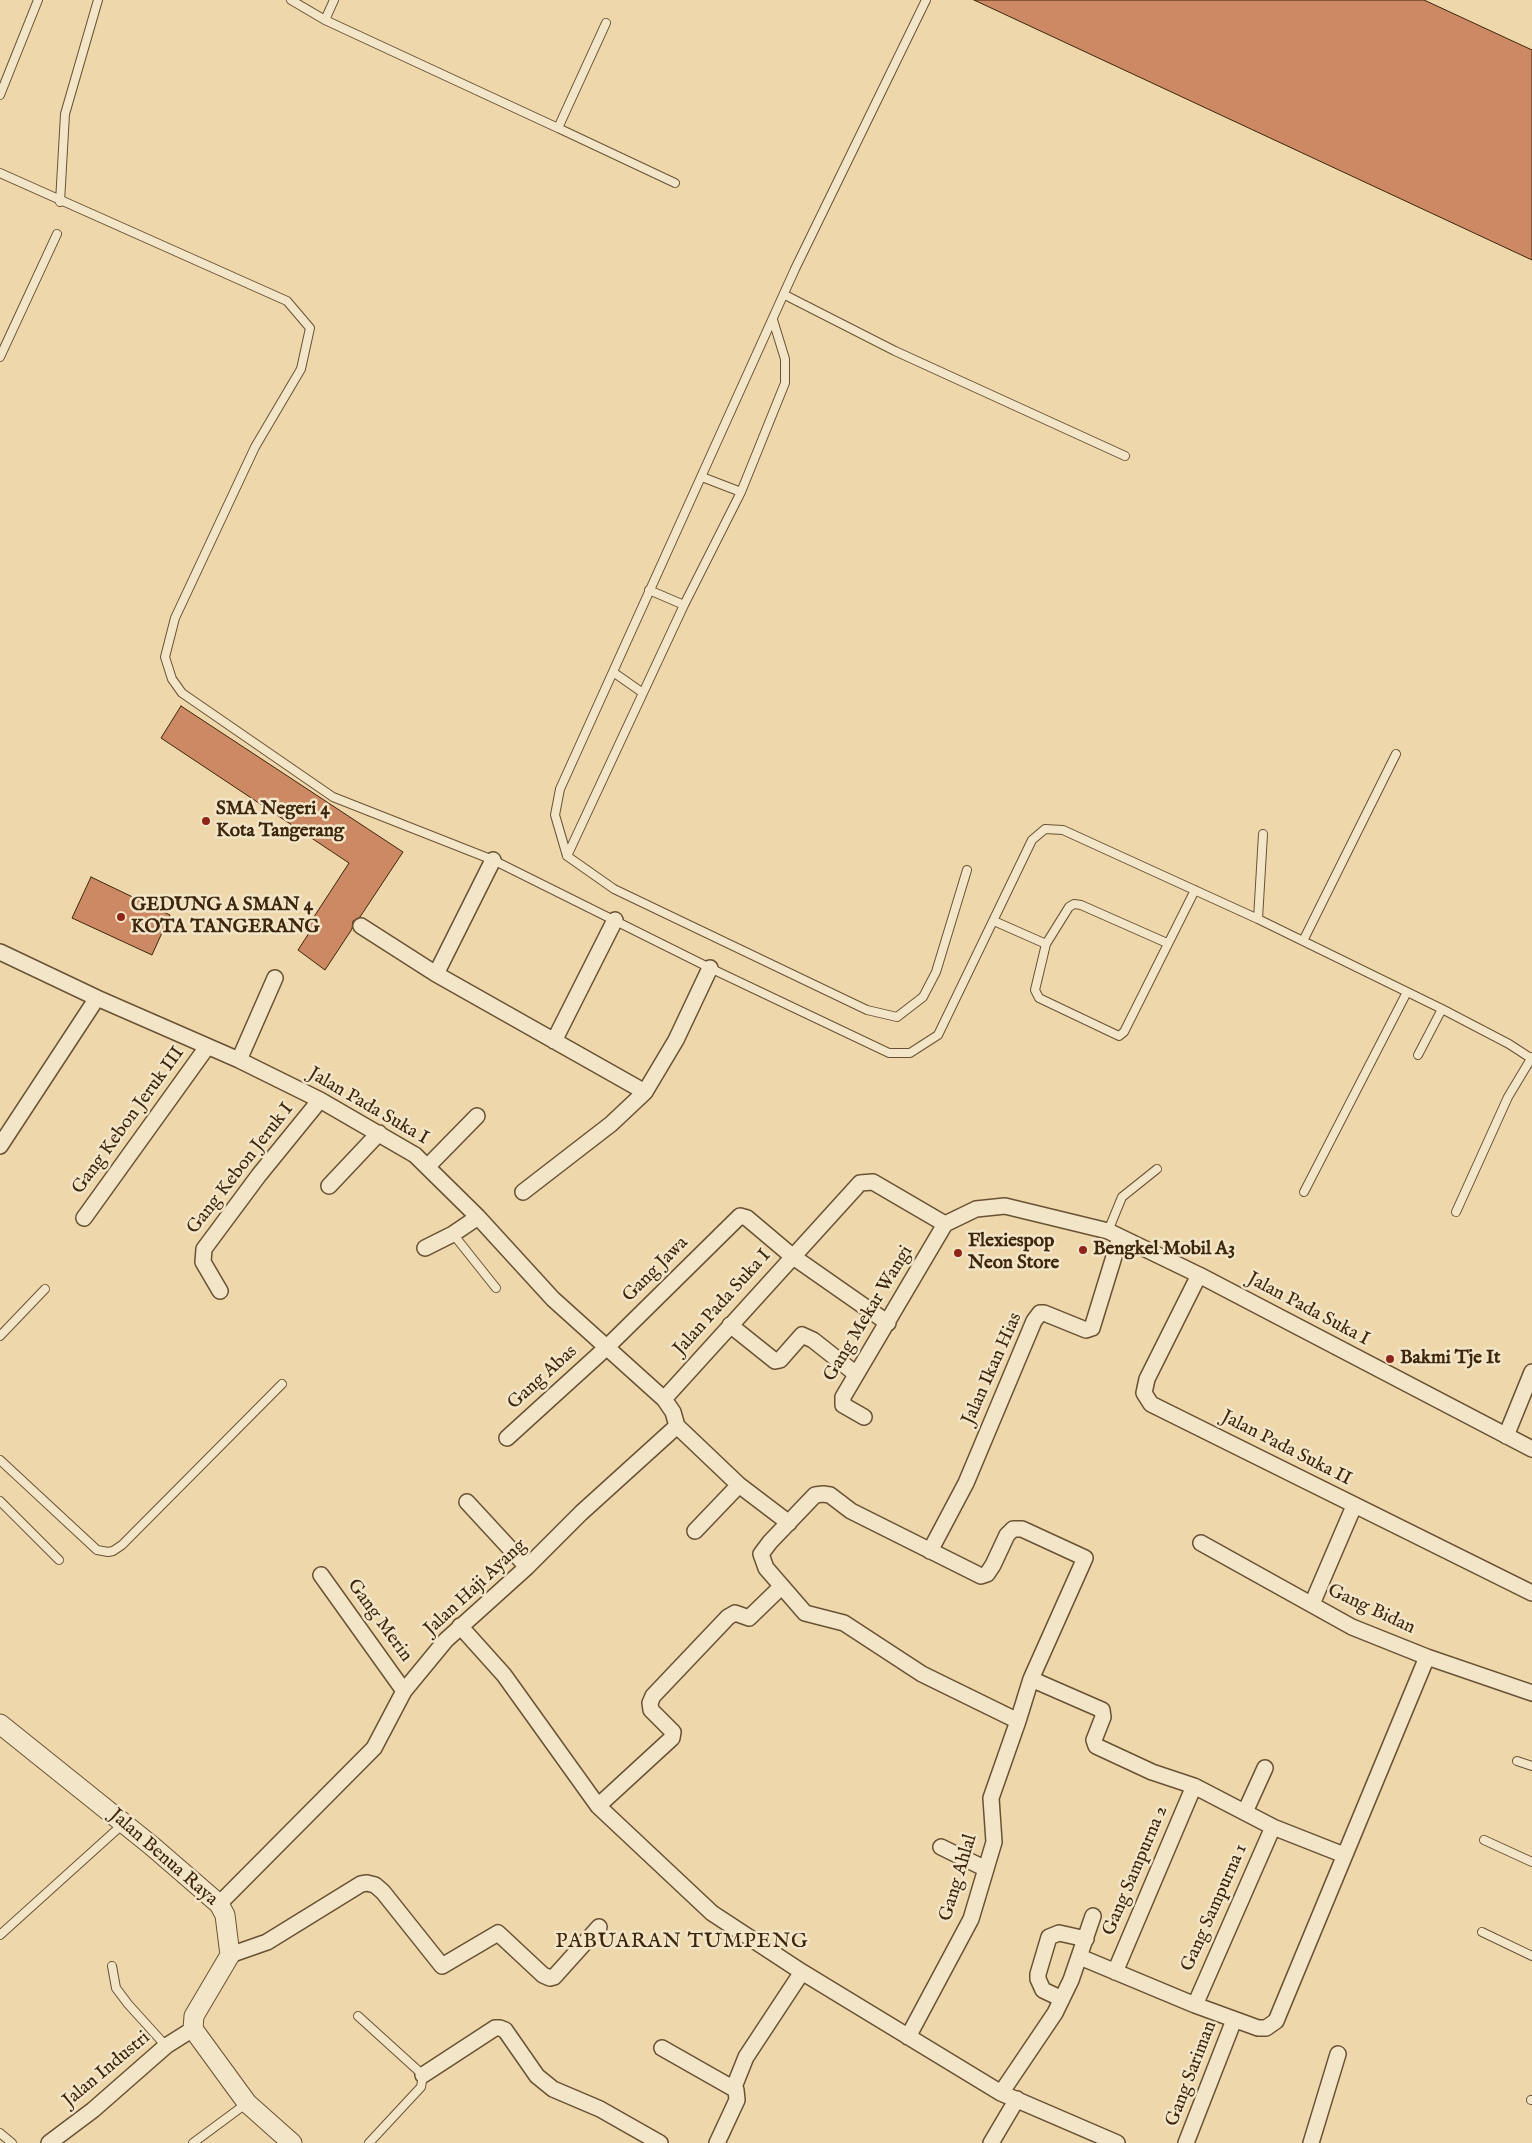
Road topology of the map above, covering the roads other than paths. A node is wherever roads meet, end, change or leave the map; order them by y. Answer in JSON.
{"nodes":[{"id":1,"x":38,"y":0,"type":"edge"},
{"id":2,"x":98,"y":0,"type":"edge"},
{"id":3,"x":291,"y":0,"type":"edge"},
{"id":4,"x":334,"y":0,"type":"edge"},
{"id":5,"x":926,"y":0,"type":"edge"},
{"id":6,"x":325,"y":20,"type":"junction"},
{"id":7,"x":606,"y":23,"type":"dead end"},
{"id":8,"x":0,"y":95,"type":"edge"},
{"id":9,"x":558,"y":128,"type":"junction"},
{"id":10,"x":0,"y":173,"type":"edge"},
{"id":11,"x":675,"y":183,"type":"dead end"},
{"id":12,"x":60,"y":202,"type":"junction"},
{"id":13,"x":56,"y":234,"type":"dead end"},
{"id":14,"x":785,"y":295,"type":"junction"},
{"id":15,"x":773,"y":320,"type":"junction"},
{"id":16,"x":0,"y":357,"type":"edge"},
{"id":17,"x":1125,"y":456,"type":"dead end"},
{"id":18,"x":702,"y":477,"type":"junction"},
{"id":19,"x":741,"y":492,"type":"junction"},
{"id":20,"x":649,"y":590,"type":"junction"},
{"id":21,"x":684,"y":605,"type":"junction"},
{"id":22,"x":614,"y":672,"type":"junction"},
{"id":23,"x":643,"y":693,"type":"junction"},
{"id":24,"x":1396,"y":754,"type":"dead end"},
{"id":25,"x":1263,"y":834,"type":"dead end"},
{"id":26,"x":568,"y":856,"type":"junction"},
{"id":27,"x":493,"y":860,"type":"junction"},
{"id":28,"x":967,"y":870,"type":"dead end"},
{"id":29,"x":1195,"y":890,"type":"junction"},
{"id":30,"x":1258,"y":919,"type":"junction"},
{"id":31,"x":615,"y":920,"type":"junction"},
{"id":32,"x":994,"y":921,"type":"junction"},
{"id":33,"x":361,"y":926,"type":"dead end"},
{"id":34,"x":1303,"y":941,"type":"junction"},
{"id":35,"x":1167,"y":943,"type":"junction"},
{"id":36,"x":1046,"y":944,"type":"junction"},
{"id":37,"x":0,"y":952,"type":"edge"},
{"id":38,"x":710,"y":968,"type":"junction"},
{"id":39,"x":436,"y":974,"type":"junction"},
{"id":40,"x":275,"y":978,"type":"dead end"},
{"id":41,"x":1407,"y":992,"type":"junction"},
{"id":42,"x":97,"y":998,"type":"junction"},
{"id":43,"x":1442,"y":1009,"type":"junction"},
{"id":44,"x":554,"y":1041,"type":"junction"},
{"id":45,"x":207,"y":1047,"type":"junction"},
{"id":46,"x":1418,"y":1056,"type":"dead end"},
{"id":47,"x":1532,"y":1059,"type":"edge"},
{"id":48,"x":239,"y":1060,"type":"junction"},
{"id":49,"x":645,"y":1092,"type":"junction"},
{"id":50,"x":320,"y":1100,"type":"junction"},
{"id":51,"x":477,"y":1116,"type":"dead end"},
{"id":52,"x":379,"y":1133,"type":"junction"},
{"id":53,"x":0,"y":1146,"type":"edge"},
{"id":54,"x":428,"y":1166,"type":"junction"},
{"id":55,"x":1157,"y":1169,"type":"dead end"},
{"id":56,"x":329,"y":1186,"type":"dead end"},
{"id":57,"x":523,"y":1192,"type":"dead end"},
{"id":58,"x":1304,"y":1192,"type":"dead end"},
{"id":59,"x":1456,"y":1212,"type":"dead end"},
{"id":60,"x":478,"y":1217,"type":"junction"},
{"id":61,"x":84,"y":1218,"type":"dead end"},
{"id":62,"x":945,"y":1224,"type":"junction"},
{"id":63,"x":453,"y":1234,"type":"junction"},
{"id":64,"x":1114,"y":1234,"type":"junction"},
{"id":65,"x":425,"y":1248,"type":"dead end"},
{"id":66,"x":792,"y":1256,"type":"junction"},
{"id":67,"x":1199,"y":1275,"type":"junction"},
{"id":68,"x":496,"y":1288,"type":"dead end"},
{"id":69,"x":45,"y":1289,"type":"dead end"},
{"id":70,"x":220,"y":1291,"type":"dead end"},
{"id":71,"x":888,"y":1323,"type":"junction"},
{"id":72,"x":730,"y":1325,"type":"junction"},
{"id":73,"x":0,"y":1336,"type":"edge"},
{"id":74,"x":606,"y":1348,"type":"junction"},
{"id":75,"x":1532,"y":1372,"type":"edge"},
{"id":76,"x":856,"y":1374,"type":"junction"},
{"id":77,"x":282,"y":1384,"type":"dead end"},
{"id":78,"x":664,"y":1400,"type":"junction"},
{"id":79,"x":864,"y":1418,"type":"dead end"},
{"id":80,"x":677,"y":1426,"type":"junction"},
{"id":81,"x":1506,"y":1436,"type":"junction"},
{"id":82,"x":507,"y":1438,"type":"dead end"},
{"id":83,"x":1532,"y":1449,"type":"edge"},
{"id":84,"x":0,"y":1460,"type":"edge"},
{"id":85,"x":739,"y":1485,"type":"junction"},
{"id":86,"x":0,"y":1501,"type":"edge"},
{"id":87,"x":467,"y":1502,"type":"dead end"},
{"id":88,"x":1354,"y":1506,"type":"junction"},
{"id":89,"x":789,"y":1523,"type":"junction"},
{"id":90,"x":695,"y":1531,"type":"dead end"},
{"id":91,"x":1202,"y":1542,"type":"dead end"},
{"id":92,"x":930,"y":1551,"type":"junction"},
{"id":93,"x":60,"y":1560,"type":"dead end"},
{"id":94,"x":527,"y":1567,"type":"junction"},
{"id":95,"x":321,"y":1575,"type":"dead end"},
{"id":96,"x":781,"y":1586,"type":"junction"},
{"id":97,"x":1532,"y":1593,"type":"edge"},
{"id":98,"x":1312,"y":1604,"type":"junction"},
{"id":99,"x":460,"y":1626,"type":"junction"},
{"id":100,"x":1427,"y":1657,"type":"junction"},
{"id":101,"x":1031,"y":1679,"type":"junction"},
{"id":102,"x":404,"y":1691,"type":"junction"},
{"id":103,"x":1532,"y":1693,"type":"edge"},
{"id":104,"x":1018,"y":1720,"type":"junction"},
{"id":105,"x":0,"y":1724,"type":"edge"},
{"id":106,"x":1517,"y":1761,"type":"dead end"},
{"id":107,"x":1532,"y":1766,"type":"edge"},
{"id":108,"x":1264,"y":1768,"type":"dead end"},
{"id":109,"x":1194,"y":1786,"type":"junction"},
{"id":110,"x":598,"y":1806,"type":"junction"},
{"id":111,"x":1246,"y":1812,"type":"junction"},
{"id":112,"x":124,"y":1824,"type":"junction"},
{"id":113,"x":1273,"y":1827,"type":"junction"},
{"id":114,"x":1484,"y":1840,"type":"dead end"},
{"id":115,"x":941,"y":1847,"type":"dead end"},
{"id":116,"x":1344,"y":1855,"type":"junction"},
{"id":117,"x":1532,"y":1862,"type":"edge"},
{"id":118,"x":986,"y":1869,"type":"junction"},
{"id":119,"x":219,"y":1904,"type":"junction"},
{"id":120,"x":1093,"y":1916,"type":"dead end"},
{"id":121,"x":599,"y":1927,"type":"dead end"},
{"id":122,"x":1482,"y":1932,"type":"dead end"},
{"id":123,"x":0,"y":1935,"type":"edge"},
{"id":124,"x":1086,"y":1939,"type":"junction"},
{"id":125,"x":230,"y":1955,"type":"junction"},
{"id":126,"x":1532,"y":1956,"type":"edge"},
{"id":127,"x":1080,"y":1957,"type":"junction"},
{"id":128,"x":112,"y":1966,"type":"dead end"},
{"id":129,"x":802,"y":1972,"type":"junction"},
{"id":130,"x":1115,"y":1972,"type":"junction"},
{"id":131,"x":1062,"y":1999,"type":"junction"},
{"id":132,"x":1195,"y":2005,"type":"junction"},
{"id":133,"x":358,"y":2016,"type":"dead end"},
{"id":134,"x":1234,"y":2020,"type":"junction"},
{"id":135,"x":193,"y":2029,"type":"junction"},
{"id":136,"x":908,"y":2037,"type":"junction"},
{"id":137,"x":166,"y":2046,"type":"junction"},
{"id":138,"x":662,"y":2048,"type":"dead end"},
{"id":139,"x":1338,"y":2054,"type":"dead end"},
{"id":140,"x":423,"y":2075,"type":"junction"},
{"id":141,"x":734,"y":2087,"type":"junction"},
{"id":142,"x":1001,"y":2093,"type":"junction"},
{"id":143,"x":1017,"y":2099,"type":"junction"},
{"id":144,"x":247,"y":2103,"type":"junction"},
{"id":145,"x":0,"y":2133,"type":"edge"},
{"id":146,"x":12,"y":2143,"type":"edge"},
{"id":147,"x":48,"y":2143,"type":"edge"},
{"id":148,"x":193,"y":2143,"type":"edge"},
{"id":149,"x":292,"y":2143,"type":"edge"},
{"id":150,"x":369,"y":2143,"type":"edge"},
{"id":151,"x":660,"y":2143,"type":"edge"},
{"id":152,"x":717,"y":2143,"type":"edge"},
{"id":153,"x":991,"y":2143,"type":"edge"},
{"id":154,"x":1117,"y":2143,"type":"edge"},
{"id":155,"x":1186,"y":2143,"type":"edge"},
{"id":156,"x":1311,"y":2143,"type":"edge"}],
"edges":[{"from":1,"to":8,"type":"lane"},
{"from":2,"to":12,"type":"lane"},
{"from":3,"to":6,"type":"lane"},
{"from":4,"to":6,"type":"lane"},
{"from":5,"to":14,"type":"lane"},
{"from":6,"to":9,"type":"lane"},
{"from":7,"to":9,"type":"lane"},
{"from":9,"to":11,"type":"lane"},
{"from":10,"to":12,"type":"lane"},
{"from":12,"to":27,"type":"lane"},
{"from":13,"to":16,"type":"lane"},
{"from":14,"to":15,"type":"lane"},
{"from":14,"to":17,"type":"lane"},
{"from":15,"to":18,"type":"lane"},
{"from":15,"to":19,"type":"lane"},
{"from":18,"to":19,"type":"lane"},
{"from":18,"to":20,"type":"lane"},
{"from":19,"to":21,"type":"lane"},
{"from":20,"to":21,"type":"lane"},
{"from":20,"to":22,"type":"lane"},
{"from":21,"to":23,"type":"lane"},
{"from":22,"to":23,"type":"lane"},
{"from":22,"to":26,"type":"lane"},
{"from":23,"to":26,"type":"lane"},
{"from":24,"to":34,"type":"lane"},
{"from":25,"to":30,"type":"lane"},
{"from":26,"to":28,"type":"lane"},
{"from":27,"to":31,"type":"lane"},
{"from":27,"to":39,"type":"street"},
{"from":29,"to":30,"type":"lane"},
{"from":29,"to":32,"type":"lane"},
{"from":29,"to":35,"type":"lane"},
{"from":30,"to":34,"type":"lane"},
{"from":31,"to":38,"type":"lane"},
{"from":31,"to":44,"type":"street"},
{"from":32,"to":36,"type":"lane"},
{"from":32,"to":38,"type":"lane"},
{"from":33,"to":39,"type":"street"},
{"from":34,"to":41,"type":"lane"},
{"from":35,"to":36,"type":"lane"},
{"from":35,"to":36,"type":"lane"},
{"from":37,"to":42,"type":"street","name":"Jalan Pada Suka I"},
{"from":38,"to":49,"type":"street"},
{"from":39,"to":44,"type":"street"},
{"from":40,"to":48,"type":"street"},
{"from":41,"to":43,"type":"lane"},
{"from":41,"to":58,"type":"lane"},
{"from":42,"to":45,"type":"street","name":"Jalan Pada Suka I"},
{"from":42,"to":53,"type":"street"},
{"from":43,"to":46,"type":"lane"},
{"from":43,"to":47,"type":"lane"},
{"from":44,"to":49,"type":"street"},
{"from":45,"to":48,"type":"street","name":"Jalan Pada Suka I"},
{"from":45,"to":61,"type":"street","name":"Gang Kebon Jeruk III"},
{"from":47,"to":59,"type":"lane"},
{"from":48,"to":50,"type":"street","name":"Jalan Pada Suka I"},
{"from":49,"to":57,"type":"street"},
{"from":50,"to":52,"type":"street","name":"Jalan Pada Suka I"},
{"from":50,"to":70,"type":"street","name":"Gang Kebon Jeruk I"},
{"from":51,"to":54,"type":"street"},
{"from":52,"to":54,"type":"street","name":"Jalan Pada Suka I"},
{"from":52,"to":56,"type":"street"},
{"from":54,"to":60,"type":"street","name":"Jalan Pada Suka I"},
{"from":55,"to":64,"type":"lane"},
{"from":60,"to":63,"type":"street"},
{"from":60,"to":74,"type":"street","name":"Jalan Pada Suka I"},
{"from":62,"to":64,"type":"street","name":"Jalan Pada Suka I"},
{"from":62,"to":66,"type":"street","name":"Jalan Pada Suka I"},
{"from":62,"to":71,"type":"street","name":"Gang Mekar Wangi"},
{"from":63,"to":65,"type":"street"},
{"from":63,"to":68,"type":"lane"},
{"from":64,"to":67,"type":"street","name":"Jalan Pada Suka I"},
{"from":64,"to":92,"type":"street","name":"Jalan Ikan Hias"},
{"from":66,"to":71,"type":"street"},
{"from":66,"to":72,"type":"street","name":"Jalan Pada Suka I"},
{"from":66,"to":74,"type":"street","name":"Gang Jawa"},
{"from":67,"to":81,"type":"street","name":"Jalan Pada Suka I"},
{"from":67,"to":88,"type":"street","name":"Jalan Pada Suka II"},
{"from":69,"to":73,"type":"lane"},
{"from":71,"to":76,"type":"street","name":"Gang Mekar Wangi"},
{"from":72,"to":76,"type":"street"},
{"from":72,"to":78,"type":"street","name":"Jalan Pada Suka I"},
{"from":74,"to":78,"type":"street","name":"Jalan Pada Suka I"},
{"from":74,"to":82,"type":"street","name":"Gang Abas"},
{"from":75,"to":81,"type":"street"},
{"from":76,"to":79,"type":"street","name":"Gang Mekar Wangi"},
{"from":77,"to":84,"type":"lane"},
{"from":78,"to":80,"type":"street"},
{"from":80,"to":85,"type":"street"},
{"from":80,"to":94,"type":"street","name":"Jalan Haji Ayang"},
{"from":81,"to":83,"type":"street","name":"Jalan Pada Suka I"},
{"from":85,"to":89,"type":"street"},
{"from":85,"to":90,"type":"street"},
{"from":86,"to":93,"type":"lane"},
{"from":87,"to":94,"type":"street"},
{"from":88,"to":97,"type":"street","name":"Jalan Pada Suka II"},
{"from":88,"to":98,"type":"street"},
{"from":89,"to":92,"type":"street"},
{"from":89,"to":96,"type":"street"},
{"from":91,"to":98,"type":"street","name":"Gang Bidan"},
{"from":92,"to":101,"type":"street","name":"Gang Ahlal"},
{"from":94,"to":99,"type":"street","name":"Jalan Haji Ayang"},
{"from":95,"to":102,"type":"street","name":"Gang Merin"},
{"from":96,"to":104,"type":"street"},
{"from":96,"to":110,"type":"street"},
{"from":98,"to":100,"type":"street","name":"Gang Bidan"},
{"from":99,"to":102,"type":"street","name":"Jalan Haji Ayang"},
{"from":99,"to":110,"type":"street"},
{"from":100,"to":103,"type":"street","name":"Gang Bidan"},
{"from":100,"to":116,"type":"street"},
{"from":101,"to":104,"type":"street","name":"Gang Ahlal"},
{"from":101,"to":109,"type":"street"},
{"from":102,"to":119,"type":"street","name":"Jalan Haji Ayang"},
{"from":104,"to":118,"type":"street","name":"Gang Ahlal"},
{"from":105,"to":112,"type":"street","name":"Jalan Benua Raya"},
{"from":106,"to":107,"type":"lane"},
{"from":108,"to":111,"type":"street"},
{"from":109,"to":111,"type":"street"},
{"from":109,"to":130,"type":"street","name":"Gang Sampurna 2"},
{"from":110,"to":129,"type":"street"},
{"from":111,"to":113,"type":"street"},
{"from":112,"to":119,"type":"street","name":"Jalan Benua Raya"},
{"from":112,"to":123,"type":"lane"},
{"from":113,"to":116,"type":"street"},
{"from":113,"to":132,"type":"street","name":"Gang Sampurna 1"},
{"from":114,"to":117,"type":"lane"},
{"from":115,"to":118,"type":"street"},
{"from":116,"to":134,"type":"street"},
{"from":118,"to":136,"type":"street","name":"Gang Ahlal"},
{"from":119,"to":125,"type":"street","name":"Jalan Benua Raya"},
{"from":120,"to":124,"type":"street"},
{"from":121,"to":125,"type":"street"},
{"from":122,"to":126,"type":"lane"},
{"from":124,"to":127,"type":"street"},
{"from":124,"to":131,"type":"street"},
{"from":125,"to":135,"type":"street"},
{"from":127,"to":130,"type":"street"},
{"from":127,"to":131,"type":"street"},
{"from":128,"to":137,"type":"lane"},
{"from":129,"to":136,"type":"street"},
{"from":129,"to":141,"type":"street"},
{"from":130,"to":132,"type":"street"},
{"from":131,"to":142,"type":"street"},
{"from":132,"to":134,"type":"street"},
{"from":133,"to":140,"type":"lane"},
{"from":134,"to":155,"type":"street","name":"Gang Sariman"},
{"from":135,"to":137,"type":"street","name":"Jalan Industri"},
{"from":135,"to":144,"type":"street"},
{"from":136,"to":142,"type":"street"},
{"from":137,"to":147,"type":"street","name":"Jalan Industri"},
{"from":138,"to":141,"type":"street"},
{"from":139,"to":156,"type":"street"},
{"from":140,"to":150,"type":"lane"},
{"from":140,"to":151,"type":"street"},
{"from":141,"to":152,"type":"street"},
{"from":142,"to":143,"type":"street"},
{"from":143,"to":153,"type":"street"},
{"from":143,"to":154,"type":"street"},
{"from":144,"to":148,"type":"lane"},
{"from":144,"to":149,"type":"street"},
{"from":145,"to":146,"type":"lane"}]}
